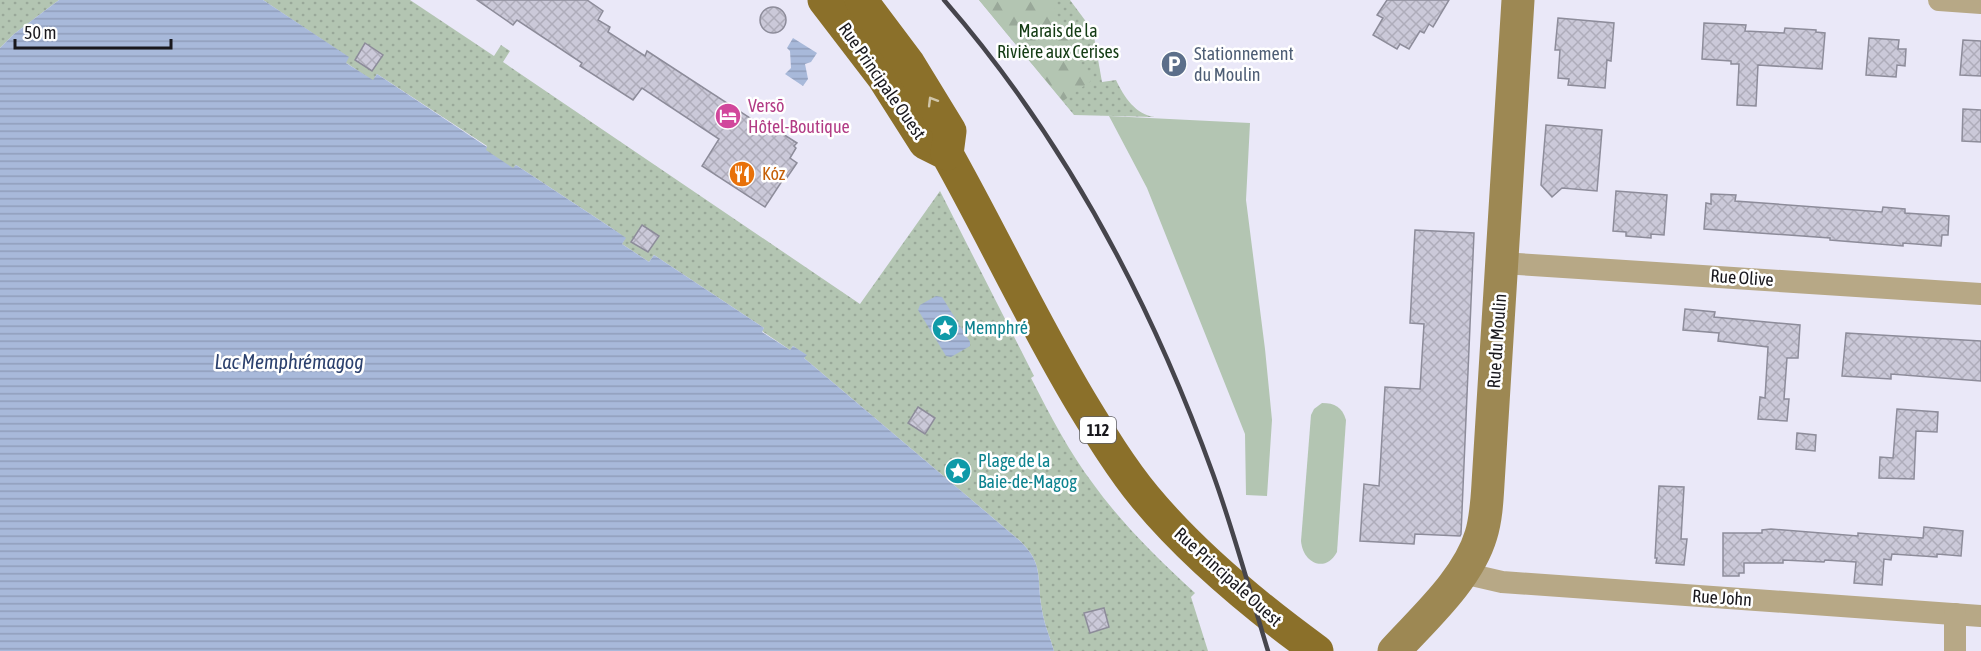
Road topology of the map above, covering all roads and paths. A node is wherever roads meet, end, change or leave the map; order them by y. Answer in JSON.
{"nodes":[{"id":1,"x":824,"y":0,"type":"edge"},
{"id":2,"x":861,"y":0,"type":"edge"},
{"id":3,"x":1518,"y":0,"type":"edge"},
{"id":4,"x":1939,"y":0,"type":"edge"},
{"id":5,"x":1981,"y":3,"type":"edge"},
{"id":6,"x":947,"y":154,"type":"junction"},
{"id":7,"x":1502,"y":263,"type":"junction"},
{"id":8,"x":1981,"y":294,"type":"edge"},
{"id":9,"x":1464,"y":571,"type":"junction"},
{"id":10,"x":1955,"y":614,"type":"junction"},
{"id":11,"x":1981,"y":616,"type":"edge"},
{"id":12,"x":1317,"y":651,"type":"edge"},
{"id":13,"x":1394,"y":651,"type":"edge"},
{"id":14,"x":1955,"y":651,"type":"edge"}],
"edges":[{"from":1,"to":6,"type":"main road","name":"Rue Principale Ouest","number":"112"},
{"from":6,"to":2,"type":"main road","name":"Rue Principale Ouest","number":"112","one_way":true},
{"from":3,"to":7,"type":"street","name":"Rue du Moulin"},
{"from":4,"to":5,"type":"street"},
{"from":6,"to":12,"type":"main road","name":"Rue Principale Ouest","number":"112"},
{"from":7,"to":8,"type":"street","name":"Rue Olive"},
{"from":7,"to":9,"type":"street","name":"Rue du Moulin"},
{"from":9,"to":10,"type":"street","name":"Rue John"},
{"from":9,"to":13,"type":"street","name":"Rue du Moulin"},
{"from":10,"to":11,"type":"street","name":"Rue John"},
{"from":10,"to":14,"type":"street"}]}
